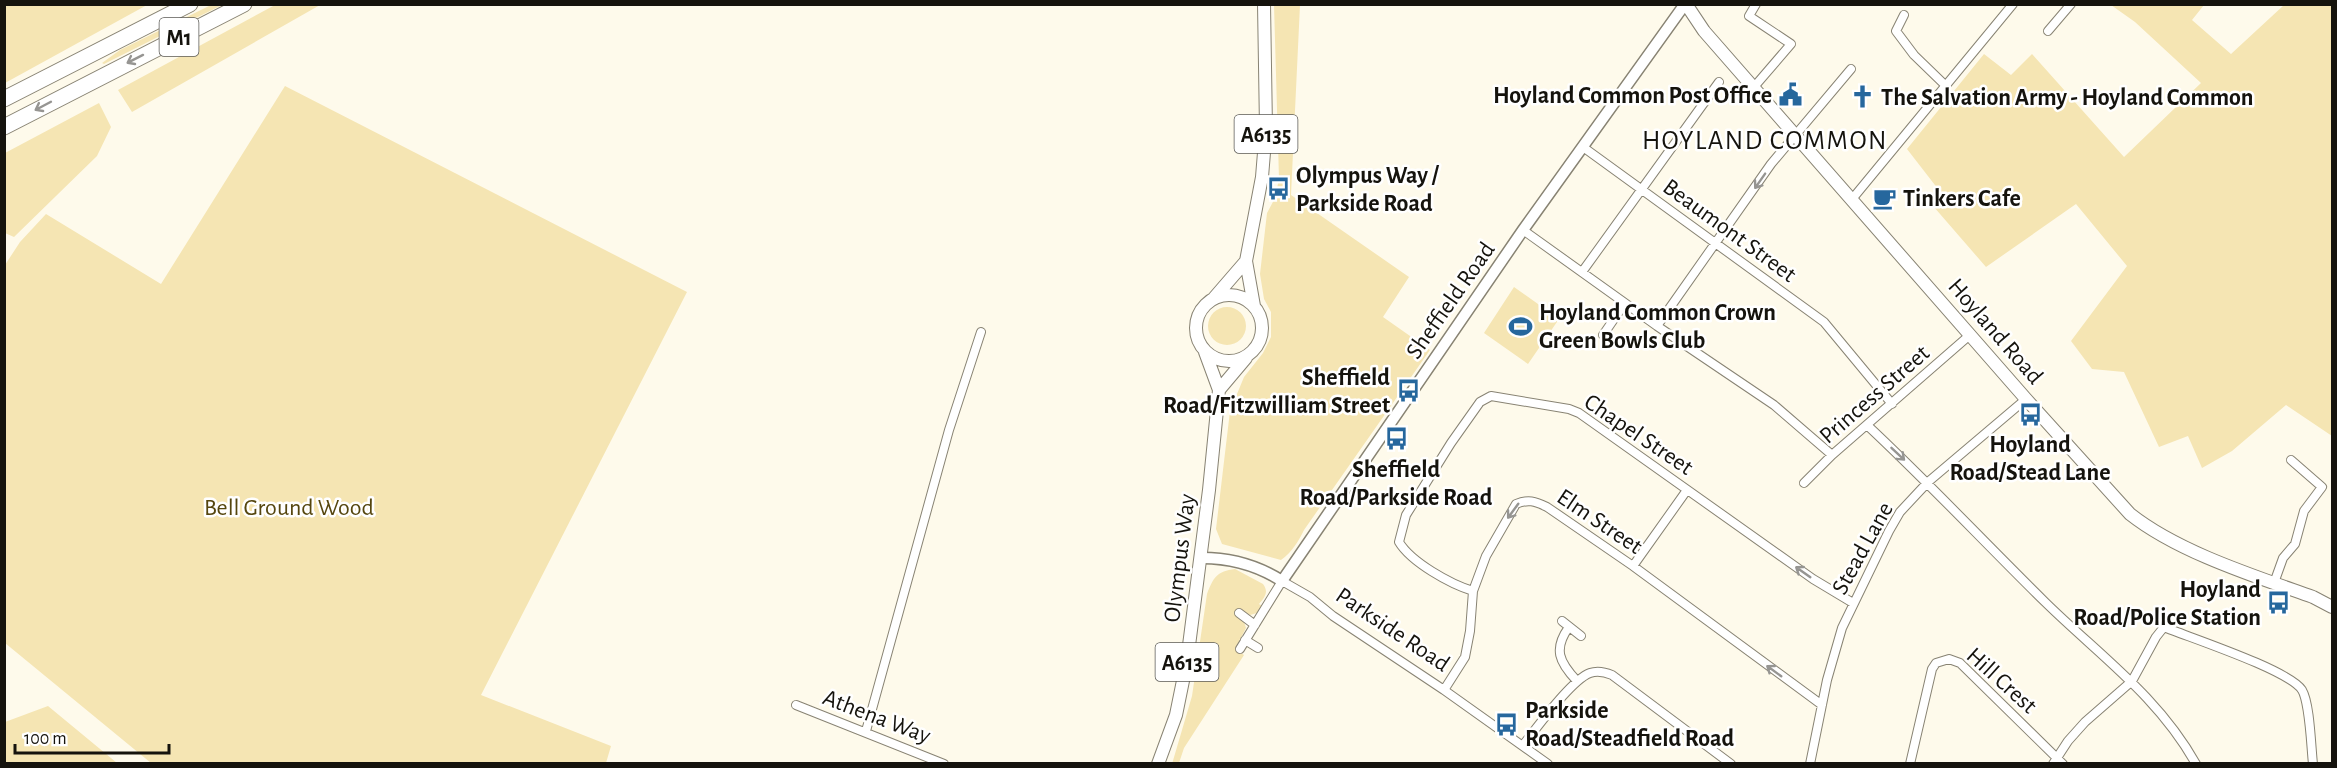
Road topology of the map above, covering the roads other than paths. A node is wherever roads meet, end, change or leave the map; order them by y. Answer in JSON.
{"nodes":[{"id":1,"x":190,"y":4,"type":"edge"},
{"id":2,"x":244,"y":4,"type":"edge"},
{"id":3,"x":1264,"y":4,"type":"edge"},
{"id":4,"x":1686,"y":4,"type":"edge"},
{"id":5,"x":1756,"y":4,"type":"edge"},
{"id":6,"x":2013,"y":4,"type":"edge"},
{"id":7,"x":2071,"y":4,"type":"edge"},
{"id":8,"x":1904,"y":15,"type":"dead end"},
{"id":9,"x":2048,"y":31,"type":"dead end"},
{"id":10,"x":1851,"y":69,"type":"dead end"},
{"id":11,"x":1719,"y":82,"type":"dead end"},
{"id":12,"x":1946,"y":86,"type":"junction"},
{"id":13,"x":1754,"y":87,"type":"junction"},
{"id":14,"x":4,"y":99,"type":"edge"},
{"id":15,"x":4,"y":127,"type":"edge"},
{"id":16,"x":1796,"y":135,"type":"junction"},
{"id":17,"x":1583,"y":147,"type":"junction"},
{"id":18,"x":1643,"y":190,"type":"junction"},
{"id":19,"x":1853,"y":198,"type":"junction"},
{"id":20,"x":1523,"y":230,"type":"junction"},
{"id":21,"x":1716,"y":245,"type":"junction"},
{"id":22,"x":1246,"y":261,"type":"junction"},
{"id":23,"x":1582,"y":272,"type":"junction"},
{"id":24,"x":1214,"y":298,"type":"junction"},
{"id":25,"x":1625,"y":303,"type":"junction"},
{"id":26,"x":1254,"y":306,"type":"junction"},
{"id":27,"x":1657,"y":326,"type":"junction"},
{"id":28,"x":981,"y":332,"type":"dead end"},
{"id":29,"x":1971,"y":334,"type":"junction"},
{"id":30,"x":1603,"y":335,"type":"dead end"},
{"id":31,"x":1205,"y":352,"type":"junction"},
{"id":32,"x":1246,"y":357,"type":"junction"},
{"id":33,"x":1219,"y":390,"type":"junction"},
{"id":34,"x":2026,"y":399,"type":"junction"},
{"id":35,"x":1892,"y":404,"type":"junction"},
{"id":36,"x":1868,"y":426,"type":"junction"},
{"id":37,"x":1832,"y":455,"type":"junction"},
{"id":38,"x":2291,"y":460,"type":"dead end"},
{"id":39,"x":1928,"y":482,"type":"junction"},
{"id":40,"x":1804,"y":483,"type":"dead end"},
{"id":41,"x":1687,"y":490,"type":"junction"},
{"id":42,"x":1202,"y":558,"type":"junction"},
{"id":43,"x":1633,"y":566,"type":"junction"},
{"id":44,"x":1282,"y":581,"type":"junction"},
{"id":45,"x":2274,"y":583,"type":"junction"},
{"id":46,"x":1473,"y":591,"type":"junction"},
{"id":47,"x":1853,"y":603,"type":"junction"},
{"id":48,"x":2332,"y":607,"type":"edge"},
{"id":49,"x":1239,"y":613,"type":"dead end"},
{"id":50,"x":1255,"y":625,"type":"junction"},
{"id":51,"x":1581,"y":636,"type":"dead end"},
{"id":52,"x":1245,"y":640,"type":"junction"},
{"id":53,"x":1258,"y":648,"type":"dead end"},
{"id":54,"x":1240,"y":649,"type":"dead end"},
{"id":55,"x":1577,"y":681,"type":"junction"},
{"id":56,"x":2132,"y":681,"type":"junction"},
{"id":57,"x":1444,"y":690,"type":"junction"},
{"id":58,"x":796,"y":705,"type":"dead end"},
{"id":59,"x":1822,"y":705,"type":"junction"},
{"id":60,"x":866,"y":731,"type":"junction"},
{"id":61,"x":1523,"y":745,"type":"junction"},
{"id":62,"x":2058,"y":761,"type":"edge"},
{"id":63,"x":944,"y":764,"type":"edge"},
{"id":64,"x":1158,"y":764,"type":"edge"},
{"id":65,"x":1548,"y":764,"type":"edge"},
{"id":66,"x":1731,"y":764,"type":"edge"},
{"id":67,"x":1810,"y":764,"type":"edge"},
{"id":68,"x":1910,"y":764,"type":"edge"},
{"id":69,"x":2196,"y":764,"type":"edge"},
{"id":70,"x":2313,"y":764,"type":"edge"}],
"edges":[{"from":1,"to":14,"type":"highway","number":"M1"},
{"from":2,"to":15,"type":"highway","number":"M1","one_way":true},
{"from":3,"to":22,"type":"main road","number":"A6135"},
{"from":4,"to":13,"type":"main road","name":"Hoyland Road"},
{"from":4,"to":17,"type":"street","name":"Sheffield Road"},
{"from":5,"to":13,"type":"street"},
{"from":6,"to":12,"type":"street"},
{"from":7,"to":9,"type":"street"},
{"from":8,"to":12,"type":"street"},
{"from":10,"to":16,"type":"street"},
{"from":11,"to":18,"type":"street"},
{"from":12,"to":19,"type":"street"},
{"from":13,"to":16,"type":"main road","name":"Hoyland Road"},
{"from":16,"to":19,"type":"main road","name":"Hoyland Road"},
{"from":16,"to":21,"type":"street","one_way":true},
{"from":17,"to":18,"type":"street","name":"Beaumont Street"},
{"from":17,"to":20,"type":"street","name":"Sheffield Road"},
{"from":18,"to":21,"type":"street","name":"Beaumont Street"},
{"from":18,"to":23,"type":"street"},
{"from":19,"to":29,"type":"main road","name":"Hoyland Road"},
{"from":20,"to":23,"type":"street"},
{"from":20,"to":44,"type":"street","name":"Sheffield Road"},
{"from":21,"to":27,"type":"street"},
{"from":21,"to":35,"type":"street","name":"Beaumont Street"},
{"from":22,"to":24,"type":"main road","name":"Olympus Way","number":"A6135"},
{"from":22,"to":26,"type":"main road","number":"A6135"},
{"from":23,"to":25,"type":"street"},
{"from":24,"to":26,"type":"main road"},
{"from":24,"to":31,"type":"main road","name":"Olympus Way","number":"A6135"},
{"from":25,"to":27,"type":"street"},
{"from":25,"to":30,"type":"street"},
{"from":26,"to":32,"type":"main road","number":"A6135"},
{"from":27,"to":37,"type":"street"},
{"from":28,"to":60,"type":"street"},
{"from":29,"to":34,"type":"main road","name":"Hoyland Road"},
{"from":29,"to":35,"type":"street","name":"Princess Street"},
{"from":31,"to":32,"type":"main road"},
{"from":31,"to":33,"type":"main road","name":"Olympus Way","number":"A6135"},
{"from":32,"to":33,"type":"main road","number":"A6135"},
{"from":33,"to":42,"type":"main road","name":"Olympus Way","number":"A6135"},
{"from":34,"to":39,"type":"street","name":"Stead Lane"},
{"from":34,"to":45,"type":"main road","name":"Hoyland Road"},
{"from":35,"to":36,"type":"street","name":"Princess Street"},
{"from":36,"to":37,"type":"street","name":"Princess Street"},
{"from":36,"to":39,"type":"street","one_way":true},
{"from":37,"to":40,"type":"street","name":"Princess Street"},
{"from":38,"to":45,"type":"street"},
{"from":39,"to":47,"type":"street","name":"Stead Lane"},
{"from":39,"to":56,"type":"street"},
{"from":41,"to":43,"type":"street"},
{"from":41,"to":46,"type":"street","name":"Chapel Street"},
{"from":47,"to":41,"type":"street","name":"Chapel Street","one_way":true},
{"from":42,"to":44,"type":"street","name":"Parkside Road"},
{"from":42,"to":64,"type":"main road","name":"Olympus Way","number":"A6135"},
{"from":43,"to":46,"type":"street","name":"Elm Street","one_way":true},
{"from":59,"to":43,"type":"street","name":"Elm Street","one_way":true},
{"from":44,"to":50,"type":"street","name":"Sheffield Road"},
{"from":44,"to":57,"type":"street","name":"Parkside Road"},
{"from":45,"to":48,"type":"main road","name":"Hoyland Road"},
{"from":46,"to":57,"type":"street","name":"Elm Street"},
{"from":47,"to":59,"type":"street","name":"Stead Lane"},
{"from":49,"to":50,"type":"street"},
{"from":50,"to":52,"type":"street","name":"Sheffield Road"},
{"from":51,"to":55,"type":"street"},
{"from":52,"to":53,"type":"street"},
{"from":52,"to":54,"type":"street","name":"Sheffield Road"},
{"from":55,"to":61,"type":"street"},
{"from":55,"to":66,"type":"street"},
{"from":56,"to":62,"type":"street"},
{"from":56,"to":69,"type":"street"},
{"from":56,"to":70,"type":"street"},
{"from":57,"to":61,"type":"street","name":"Parkside Road"},
{"from":58,"to":60,"type":"street","name":"Athena Way"},
{"from":59,"to":67,"type":"street","name":"Stead Lane"},
{"from":60,"to":63,"type":"street","name":"Athena Way"},
{"from":61,"to":65,"type":"street","name":"Parkside Road"},
{"from":62,"to":68,"type":"street","name":"Hill Crest"}]}
